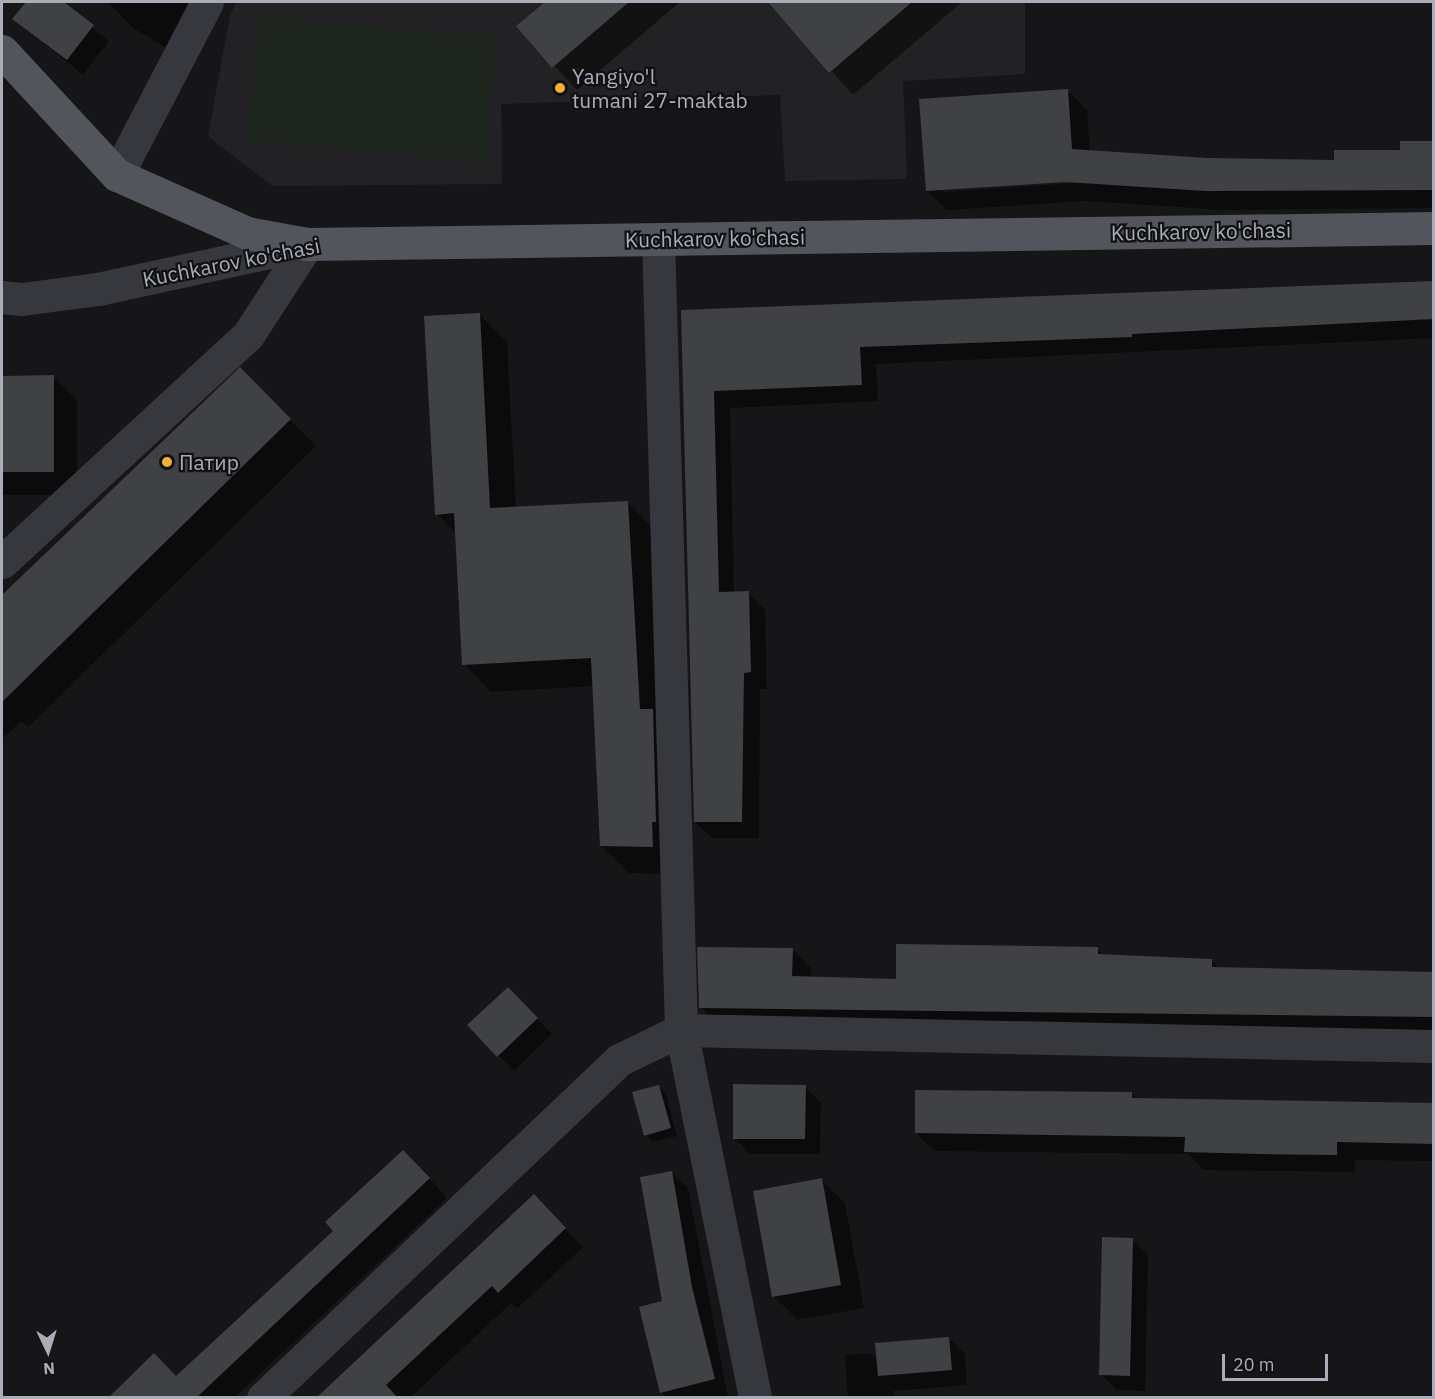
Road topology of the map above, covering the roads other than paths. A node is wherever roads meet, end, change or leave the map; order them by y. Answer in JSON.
{"nodes":[{"id":1,"x":207,"y":2,"type":"edge"},
{"id":2,"x":2,"y":51,"type":"edge"},
{"id":3,"x":117,"y":175,"type":"junction"},
{"id":4,"x":1434,"y":228,"type":"edge"},
{"id":5,"x":658,"y":238,"type":"junction"},
{"id":6,"x":308,"y":243,"type":"junction"},
{"id":7,"x":2,"y":297,"type":"edge"},
{"id":8,"x":2,"y":562,"type":"edge"},
{"id":9,"x":681,"y":1030,"type":"junction"},
{"id":10,"x":1434,"y":1046,"type":"edge"},
{"id":11,"x":263,"y":1398,"type":"edge"},
{"id":12,"x":754,"y":1398,"type":"edge"}],
"edges":[{"from":1,"to":3,"type":"street"},
{"from":2,"to":3,"type":"main road"},
{"from":3,"to":6,"type":"main road"},
{"from":4,"to":5,"type":"main road","name":"Kuchkarov ko'chasi"},
{"from":5,"to":6,"type":"main road","name":"Kuchkarov ko'chasi"},
{"from":5,"to":9,"type":"street"},
{"from":6,"to":7,"type":"street","name":"Kuchkarov ko'chasi"},
{"from":6,"to":8,"type":"street"},
{"from":9,"to":10,"type":"street"},
{"from":9,"to":11,"type":"street"},
{"from":9,"to":12,"type":"street"}]}
